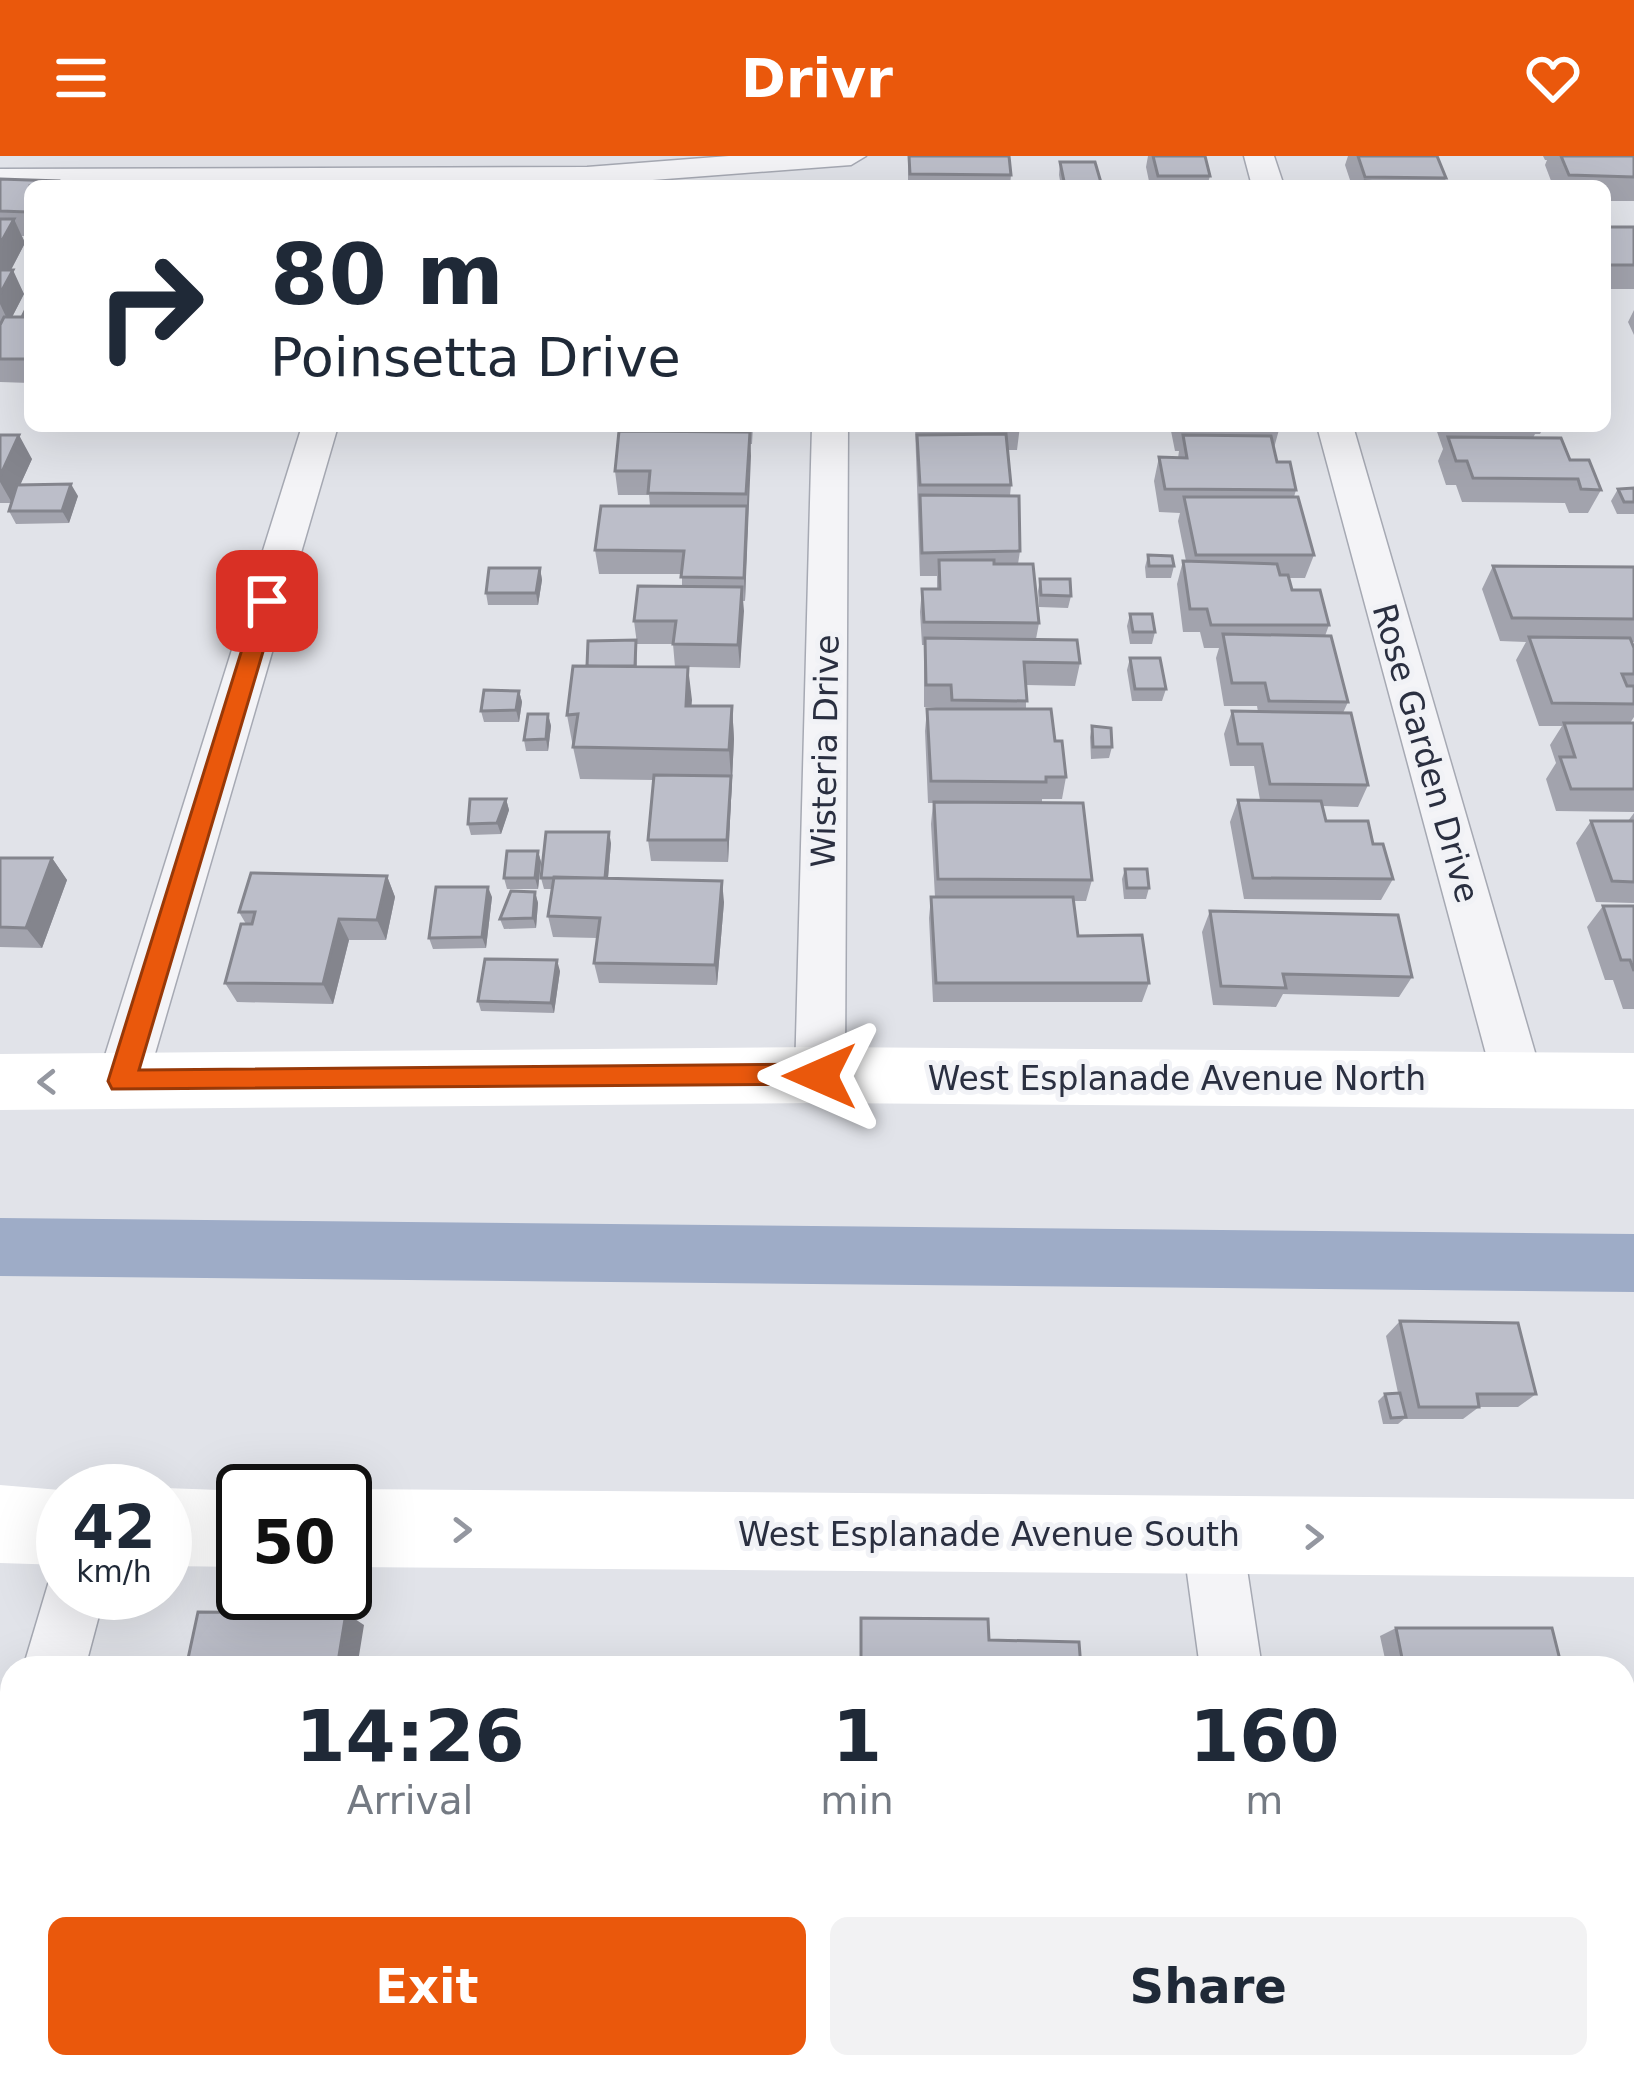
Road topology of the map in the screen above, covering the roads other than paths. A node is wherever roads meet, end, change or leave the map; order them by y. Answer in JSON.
{"nodes":[{"id":1,"x":838,"y":164,"type":"edge"},
{"id":2,"x":397,"y":173,"type":"edge"},
{"id":3,"x":0,"y":178,"type":"edge"},
{"id":4,"x":318,"y":432,"type":"edge"},
{"id":5,"x":830,"y":432,"type":"edge"},
{"id":6,"x":1337,"y":432,"type":"edge"},
{"id":7,"x":820,"y":1076,"type":"junction"},
{"id":8,"x":1518,"y":1080,"type":"junction"},
{"id":9,"x":122,"y":1081,"type":"junction"},
{"id":10,"x":1634,"y":1081,"type":"edge"},
{"id":11,"x":0,"y":1082,"type":"edge"},
{"id":12,"x":0,"y":1525,"type":"edge"},
{"id":13,"x":36,"y":1526,"type":"edge"},
{"id":14,"x":372,"y":1528,"type":"edge"},
{"id":15,"x":1212,"y":1536,"type":"junction"},
{"id":16,"x":1634,"y":1538,"type":"edge"},
{"id":17,"x":67,"y":1620,"type":"edge"},
{"id":18,"x":57,"y":1656,"type":"edge"},
{"id":19,"x":1229,"y":1656,"type":"edge"}],
"edges":[{"from":1,"to":2,"type":"street"},
{"from":2,"to":3,"type":"street"},
{"from":4,"to":9,"type":"street"},
{"from":5,"to":7,"type":"street","name":"Wisteria Drive"},
{"from":6,"to":8,"type":"street","name":"Rose Garden Drive"},
{"from":7,"to":8,"type":"main road","name":"West Esplanade Avenue North"},
{"from":7,"to":9,"type":"main road","name":"West Esplanade Avenue North"},
{"from":8,"to":10,"type":"main road","name":"West Esplanade Avenue North"},
{"from":9,"to":11,"type":"main road","name":"West Esplanade Avenue North","one_way":true},
{"from":12,"to":13,"type":"main road"},
{"from":14,"to":15,"type":"main road","name":"West Esplanade Avenue South","one_way":true},
{"from":15,"to":16,"type":"main road","name":"West Esplanade Avenue South","one_way":true},
{"from":15,"to":19,"type":"street"},
{"from":17,"to":18,"type":"street"}]}
